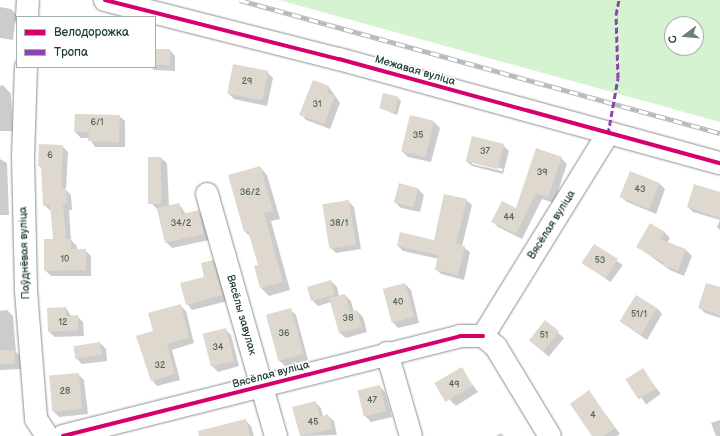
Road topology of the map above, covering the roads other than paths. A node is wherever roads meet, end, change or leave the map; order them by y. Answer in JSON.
{"nodes":[{"id":1,"x":28,"y":0,"type":"edge"},
{"id":2,"x":105,"y":0,"type":"edge"},
{"id":3,"x":27,"y":16,"type":"edge"},
{"id":4,"x":26,"y":68,"type":"edge"},
{"id":5,"x":608,"y":134,"type":"junction"},
{"id":6,"x":720,"y":163,"type":"edge"},
{"id":7,"x":207,"y":194,"type":"dead end"},
{"id":8,"x":483,"y":336,"type":"junction"},
{"id":9,"x":387,"y":353,"type":"junction"},
{"id":10,"x":262,"y":387,"type":"junction"},
{"id":11,"x":47,"y":436,"type":"edge"},
{"id":12,"x":63,"y":436,"type":"edge"},
{"id":13,"x":276,"y":436,"type":"edge"},
{"id":14,"x":411,"y":436,"type":"edge"},
{"id":15,"x":550,"y":436,"type":"edge"}],
"edges":[{"from":1,"to":3,"type":"street"},
{"from":2,"to":5,"type":"street","name":"Межавая вуліца"},
{"from":4,"to":11,"type":"street","name":"Паўднёвая вуліца"},
{"from":5,"to":6,"type":"street","name":"Межавая вуліца"},
{"from":5,"to":8,"type":"street","name":"Вясёлая вуліца"},
{"from":7,"to":10,"type":"street","name":"Вясёлы завулак"},
{"from":8,"to":9,"type":"street","name":"Вясёлая вуліца"},
{"from":8,"to":15,"type":"street"},
{"from":9,"to":10,"type":"street","name":"Вясёлая вуліца"},
{"from":9,"to":14,"type":"street"},
{"from":10,"to":12,"type":"street","name":"Вясёлая вуліца"},
{"from":10,"to":13,"type":"street","name":"Вясёлы завулак"}]}
